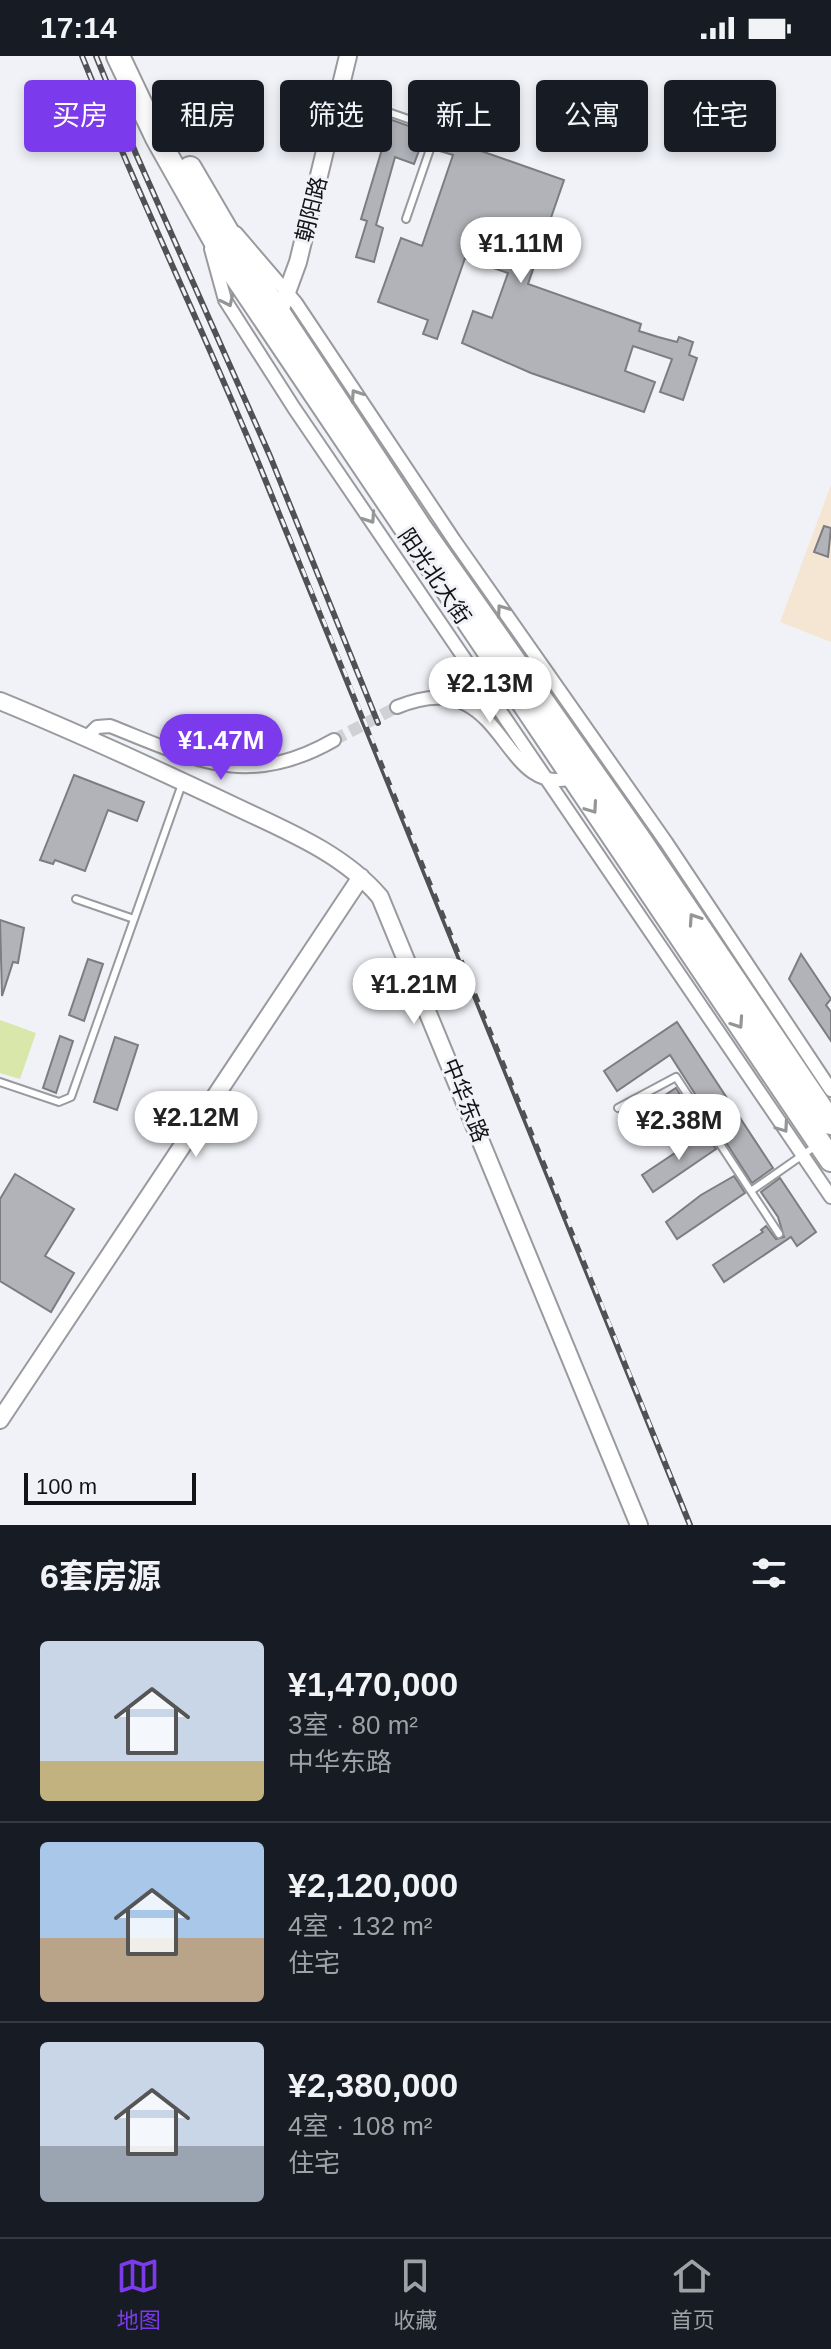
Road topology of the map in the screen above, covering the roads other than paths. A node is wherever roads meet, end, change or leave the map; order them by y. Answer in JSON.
{"nodes":[{"id":1,"x":118,"y":56,"type":"edge"},
{"id":2,"x":135,"y":56,"type":"edge"},
{"id":3,"x":348,"y":56,"type":"edge"},
{"id":4,"x":342,"y":80,"type":"edge"},
{"id":5,"x":392,"y":113,"type":"edge"},
{"id":6,"x":325,"y":152,"type":"edge"},
{"id":7,"x":406,"y":219,"type":"dead end"},
{"id":8,"x":210,"y":220,"type":"junction"},
{"id":9,"x":287,"y":291,"type":"junction"},
{"id":10,"x":279,"y":314,"type":"junction"},
{"id":11,"x":0,"y":701,"type":"edge"},
{"id":12,"x":397,"y":707,"type":"tunnel mouth"},
{"id":13,"x":86,"y":738,"type":"junction"},
{"id":14,"x":334,"y":740,"type":"tunnel mouth"},
{"id":15,"x":572,"y":778,"type":"junction"},
{"id":16,"x":183,"y":782,"type":"junction"},
{"id":17,"x":549,"y":782,"type":"junction"},
{"id":18,"x":361,"y":877,"type":"junction"},
{"id":19,"x":76,"y":899,"type":"dead end"},
{"id":20,"x":134,"y":919,"type":"junction"},
{"id":21,"x":0,"y":1082,"type":"edge"},
{"id":22,"x":831,"y":1090,"type":"edge"},
{"id":23,"x":618,"y":1108,"type":"dead end"},
{"id":24,"x":821,"y":1145,"type":"edge"},
{"id":25,"x":751,"y":1191,"type":"junction"},
{"id":26,"x":831,"y":1197,"type":"edge"},
{"id":27,"x":779,"y":1234,"type":"dead end"},
{"id":28,"x":0,"y":1420,"type":"edge"},
{"id":29,"x":639,"y":1525,"type":"edge"}],
"edges":[{"from":1,"to":8,"type":"highway","name":"阳光北大街"},
{"from":2,"to":8,"type":"highway","name":"阳光北大街"},
{"from":3,"to":4,"type":"street","name":"朝阳路"},
{"from":5,"to":7,"type":"lane"},
{"from":6,"to":9,"type":"street","name":"朝阳路"},
{"from":8,"to":9,"type":"street"},
{"from":8,"to":10,"type":"highway","name":"阳光北大街"},
{"from":8,"to":15,"type":"highway","name":"阳光北大街"},
{"from":8,"to":17,"type":"street","one_way":true},
{"from":9,"to":10,"type":"street","name":"朝阳路"},
{"from":22,"to":9,"type":"street","one_way":true},
{"from":24,"to":10,"type":"highway","name":"阳光北大街","one_way":true},
{"from":11,"to":13,"type":"street","name":"中华东路"},
{"from":12,"to":17,"type":"street"},
{"from":13,"to":14,"type":"street"},
{"from":13,"to":16,"type":"street","name":"中华东路"},
{"from":15,"to":17,"type":"street"},
{"from":15,"to":24,"type":"highway","name":"阳光北大街","one_way":true},
{"from":16,"to":18,"type":"street","name":"中华东路"},
{"from":16,"to":20,"type":"lane"},
{"from":17,"to":24,"type":"street","one_way":true},
{"from":18,"to":28,"type":"street"},
{"from":18,"to":29,"type":"street","name":"中华东路"},
{"from":19,"to":20,"type":"lane"},
{"from":20,"to":21,"type":"lane"},
{"from":23,"to":25,"type":"lane"},
{"from":24,"to":25,"type":"lane"},
{"from":24,"to":26,"type":"street"},
{"from":25,"to":27,"type":"lane"}]}
